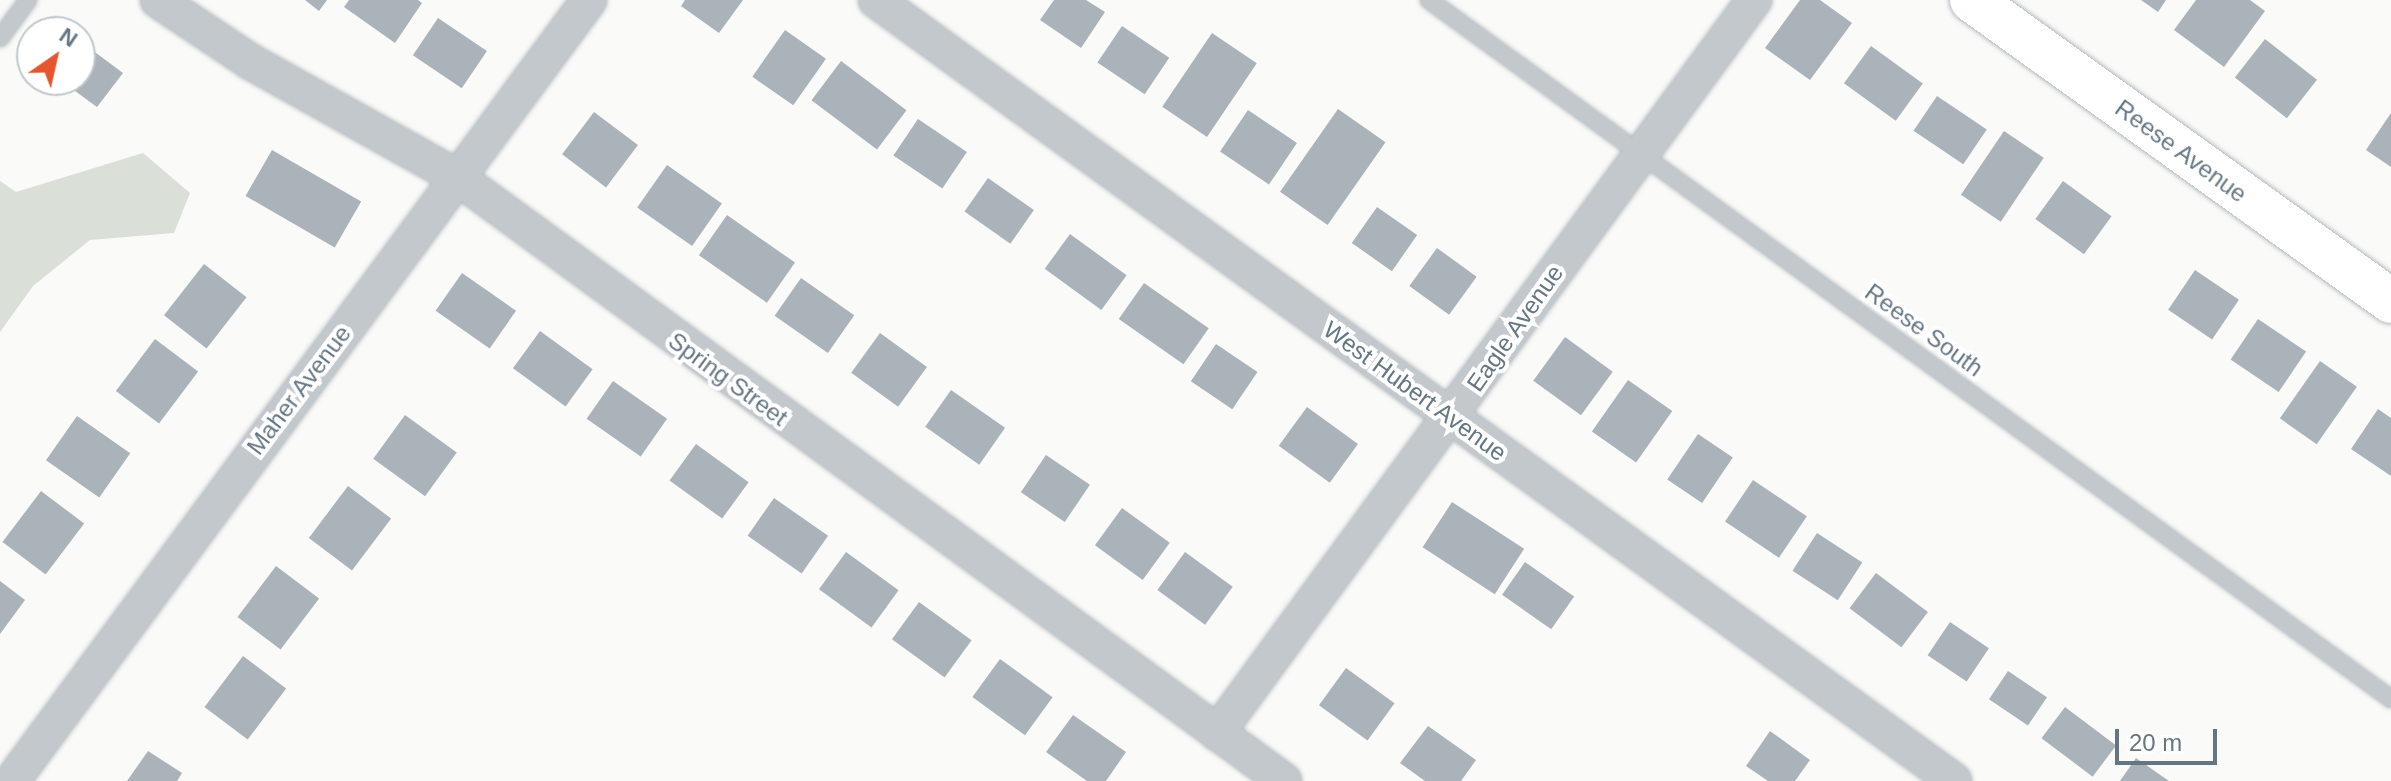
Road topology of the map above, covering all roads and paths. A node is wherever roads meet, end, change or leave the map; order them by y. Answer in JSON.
{"nodes":[{"id":1,"x":28,"y":0,"type":"edge"},
{"id":2,"x":158,"y":0,"type":"edge"},
{"id":3,"x":589,"y":0,"type":"edge"},
{"id":4,"x":876,"y":0,"type":"edge"},
{"id":5,"x":1429,"y":0,"type":"edge"},
{"id":6,"x":1754,"y":0,"type":"edge"},
{"id":7,"x":1972,"y":0,"type":"edge"},
{"id":8,"x":0,"y":38,"type":"edge"},
{"id":9,"x":1640,"y":154,"type":"junction"},
{"id":10,"x":457,"y":177,"type":"junction"},
{"id":11,"x":2391,"y":301,"type":"edge"},
{"id":12,"x":1452,"y":418,"type":"junction"},
{"id":13,"x":2391,"y":699,"type":"edge"},
{"id":14,"x":1217,"y":733,"type":"junction"},
{"id":15,"x":12,"y":781,"type":"edge"},
{"id":16,"x":1284,"y":781,"type":"edge"},
{"id":17,"x":1954,"y":781,"type":"edge"}],
"edges":[{"from":1,"to":8,"type":"lane"},
{"from":2,"to":10,"type":"street","name":"Spring Street"},
{"from":3,"to":10,"type":"street","name":"Maher Avenue"},
{"from":4,"to":12,"type":"street","name":"West Hubert Avenue"},
{"from":5,"to":9,"type":"lane","name":"Reese South"},
{"from":6,"to":9,"type":"street","name":"Eagle Avenue"},
{"from":7,"to":11,"type":"street","name":"Reese Avenue"},
{"from":9,"to":12,"type":"street","name":"Eagle Avenue"},
{"from":9,"to":13,"type":"lane","name":"Reese South"},
{"from":10,"to":14,"type":"street","name":"Spring Street"},
{"from":10,"to":15,"type":"street","name":"Maher Avenue"},
{"from":12,"to":14,"type":"street","name":"Eagle Avenue"},
{"from":12,"to":17,"type":"street","name":"West Hubert Avenue"},
{"from":14,"to":16,"type":"street","name":"Spring Street"}]}
